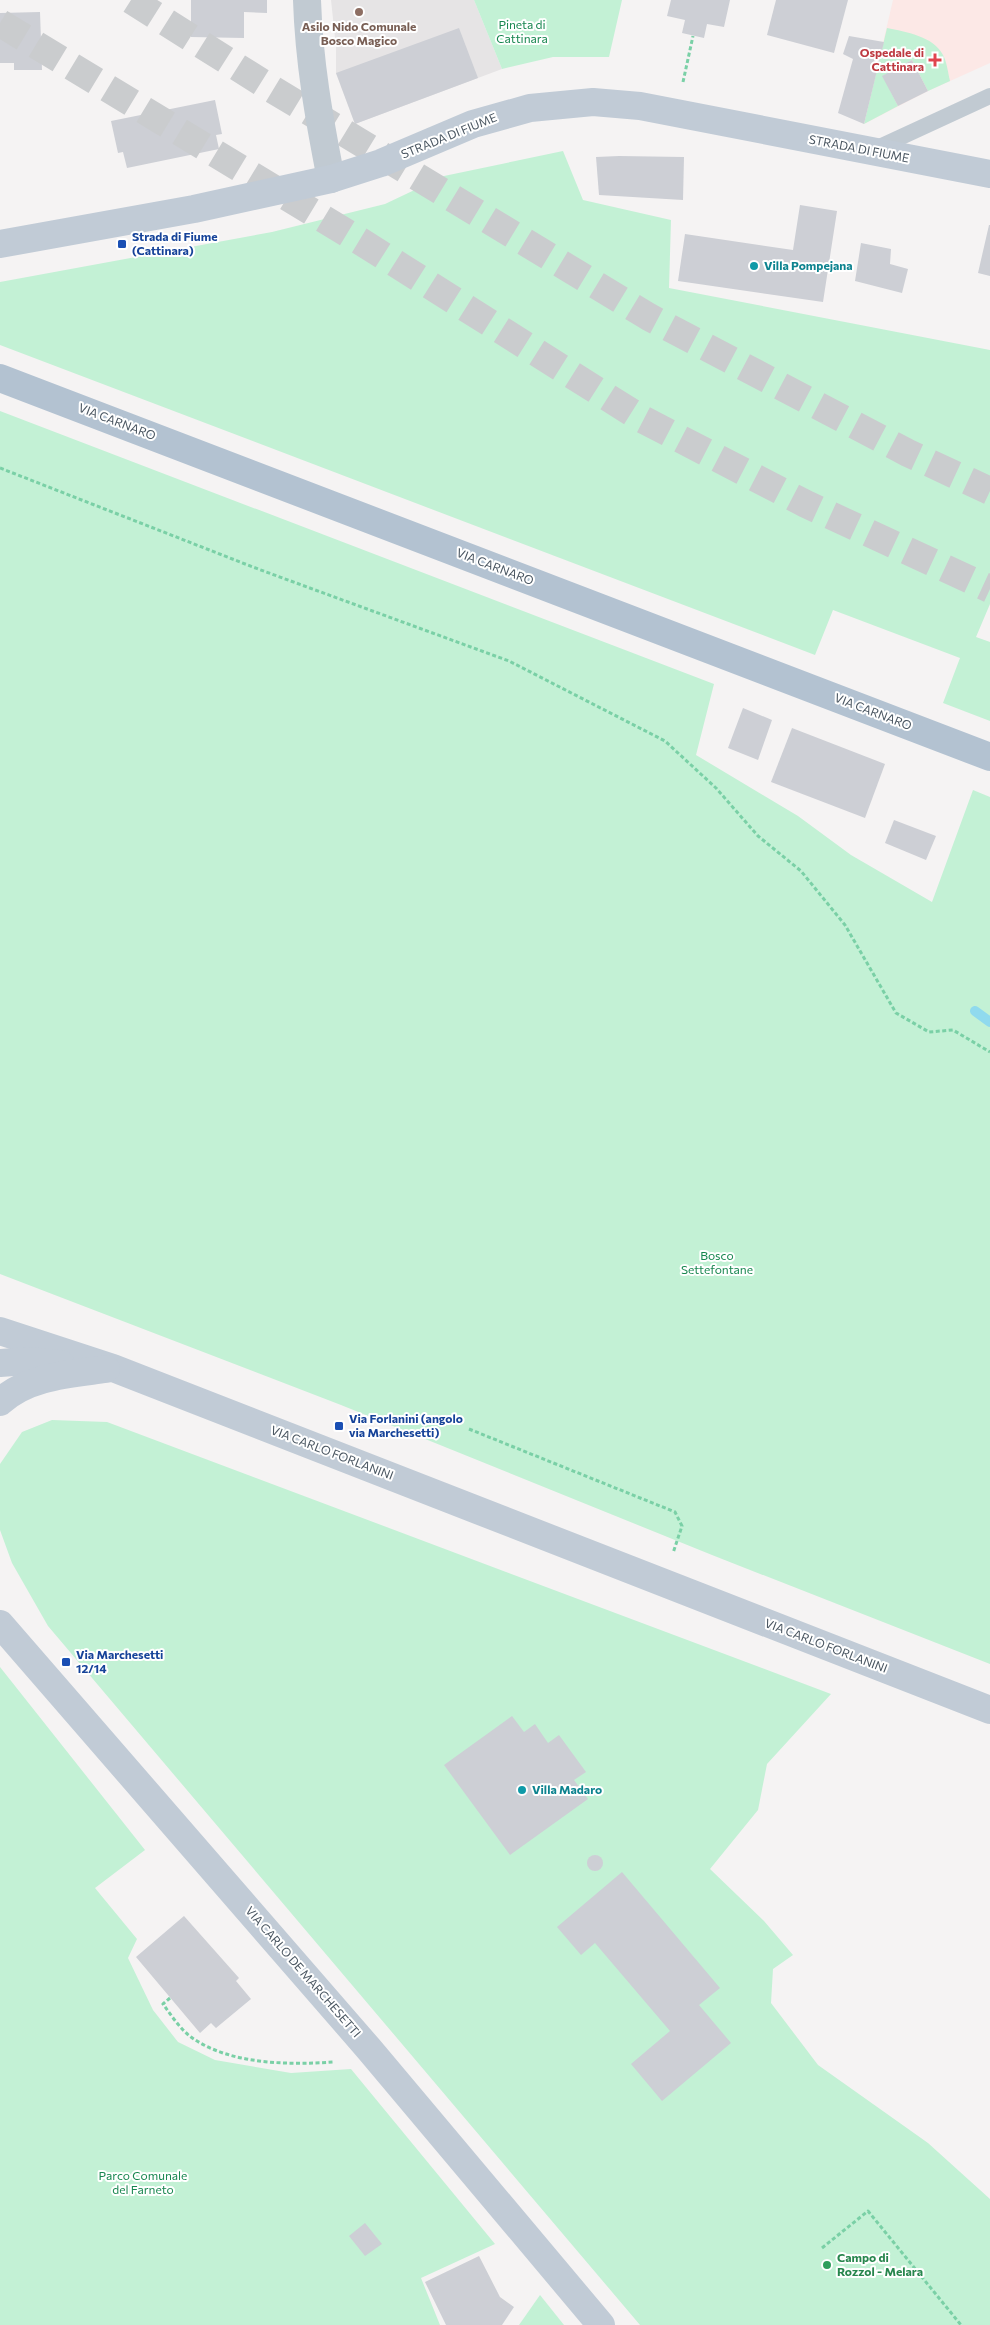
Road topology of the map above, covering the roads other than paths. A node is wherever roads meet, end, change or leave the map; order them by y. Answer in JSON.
{"nodes":[{"id":1,"x":307,"y":0,"type":"edge"},
{"id":2,"x":990,"y":96,"type":"edge"},
{"id":3,"x":871,"y":151,"type":"junction"},
{"id":4,"x":990,"y":174,"type":"edge"},
{"id":5,"x":331,"y":179,"type":"junction"},
{"id":6,"x":0,"y":244,"type":"edge"},
{"id":7,"x":0,"y":378,"type":"edge"},
{"id":8,"x":990,"y":757,"type":"edge"},
{"id":9,"x":0,"y":1331,"type":"edge"},
{"id":10,"x":0,"y":1362,"type":"edge"},
{"id":11,"x":113,"y":1368,"type":"junction"},
{"id":12,"x":0,"y":1402,"type":"edge"},
{"id":13,"x":0,"y":1624,"type":"edge"},
{"id":14,"x":990,"y":1710,"type":"edge"},
{"id":15,"x":601,"y":2325,"type":"edge"}],
"edges":[{"from":1,"to":5,"type":"street"},
{"from":2,"to":3,"type":"lane"},
{"from":3,"to":4,"type":"main road","name":"STRADA DI FIUME"},
{"from":3,"to":5,"type":"main road","name":"STRADA DI FIUME"},
{"from":5,"to":6,"type":"main road","name":"STRADA DI FIUME"},
{"from":7,"to":8,"type":"main road","name":"VIA CARNARO"},
{"from":9,"to":11,"type":"main road","name":"VIA CARLO FORLANINI"},
{"from":10,"to":11,"type":"main road"},
{"from":11,"to":12,"type":"main road"},
{"from":11,"to":14,"type":"main road","name":"VIA CARLO FORLANINI"},
{"from":13,"to":15,"type":"main road","name":"VIA CARLO DE MARCHESETTI"}]}
